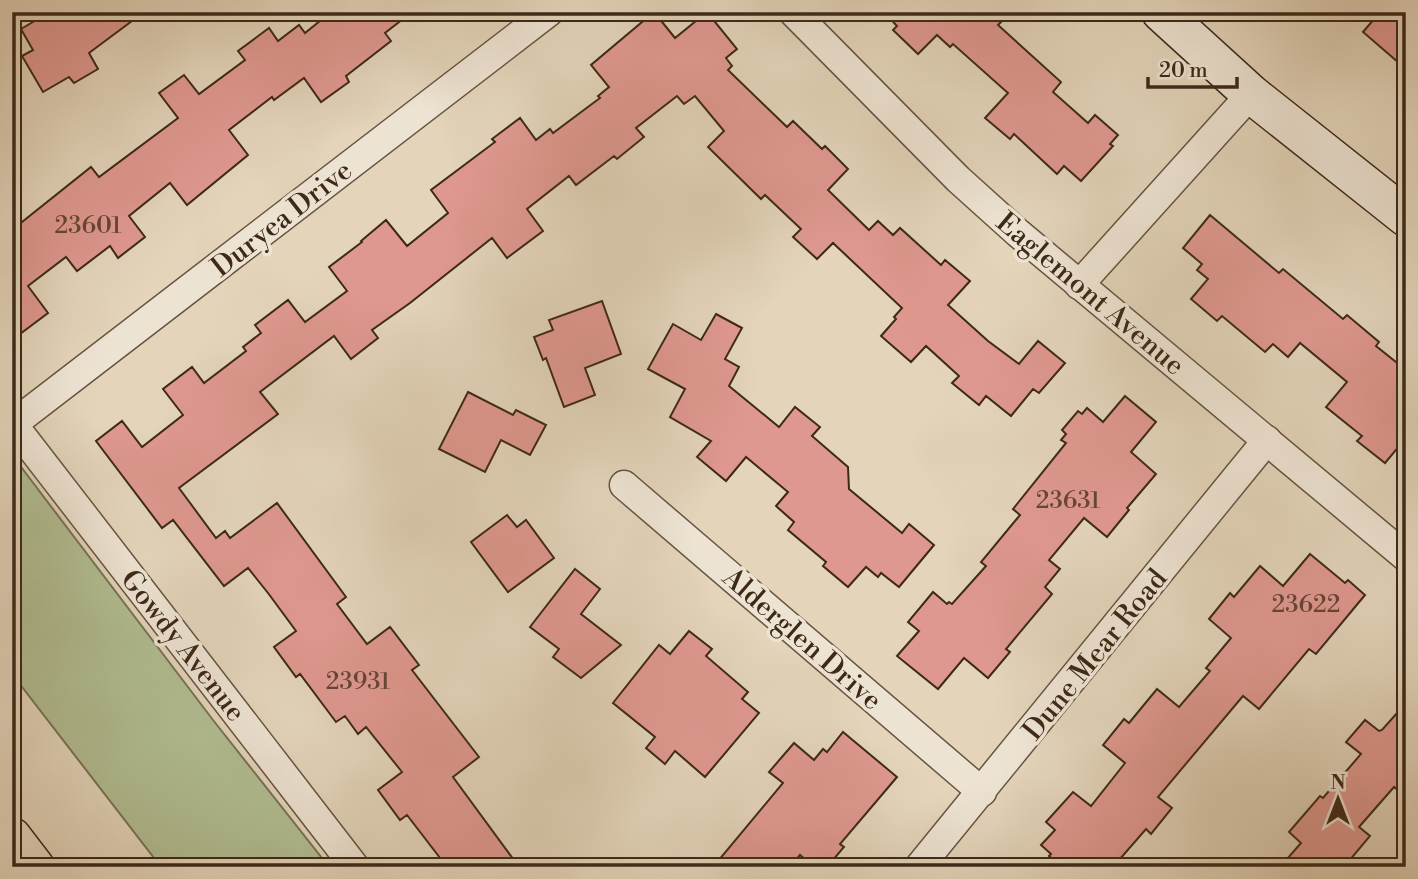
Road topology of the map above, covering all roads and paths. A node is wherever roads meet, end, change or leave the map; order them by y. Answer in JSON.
{"nodes":[{"id":1,"x":549,"y":12,"type":"edge"},
{"id":2,"x":793,"y":12,"type":"edge"},
{"id":3,"x":1161,"y":12,"type":"edge"},
{"id":4,"x":1251,"y":94,"type":"junction"},
{"id":5,"x":1406,"y":217,"type":"edge"},
{"id":6,"x":1079,"y":285,"type":"junction"},
{"id":7,"x":13,"y":424,"type":"edge"},
{"id":8,"x":1267,"y":440,"type":"junction"},
{"id":9,"x":624,"y":485,"type":"dead end"},
{"id":10,"x":1406,"y":556,"type":"edge"},
{"id":11,"x":982,"y":792,"type":"junction"},
{"id":12,"x":12,"y":837,"type":"edge"},
{"id":13,"x":36,"y":867,"type":"edge"},
{"id":14,"x":355,"y":867,"type":"edge"},
{"id":15,"x":919,"y":867,"type":"edge"}],
"edges":[{"from":1,"to":7,"type":"street","name":"Duryea Drive"},
{"from":2,"to":6,"type":"street","name":"Eaglemont Avenue"},
{"from":3,"to":4,"type":"main road"},
{"from":4,"to":5,"type":"main road"},
{"from":4,"to":6,"type":"street"},
{"from":6,"to":8,"type":"street","name":"Eaglemont Avenue"},
{"from":7,"to":14,"type":"street","name":"Gowdy Avenue"},
{"from":8,"to":10,"type":"street","name":"Eaglemont Avenue"},
{"from":8,"to":11,"type":"street","name":"Dune Mear Road"},
{"from":9,"to":11,"type":"street","name":"Alderglen Drive"},
{"from":11,"to":15,"type":"street","name":"Dune Mear Road"},
{"from":12,"to":13,"type":"highway"}]}
